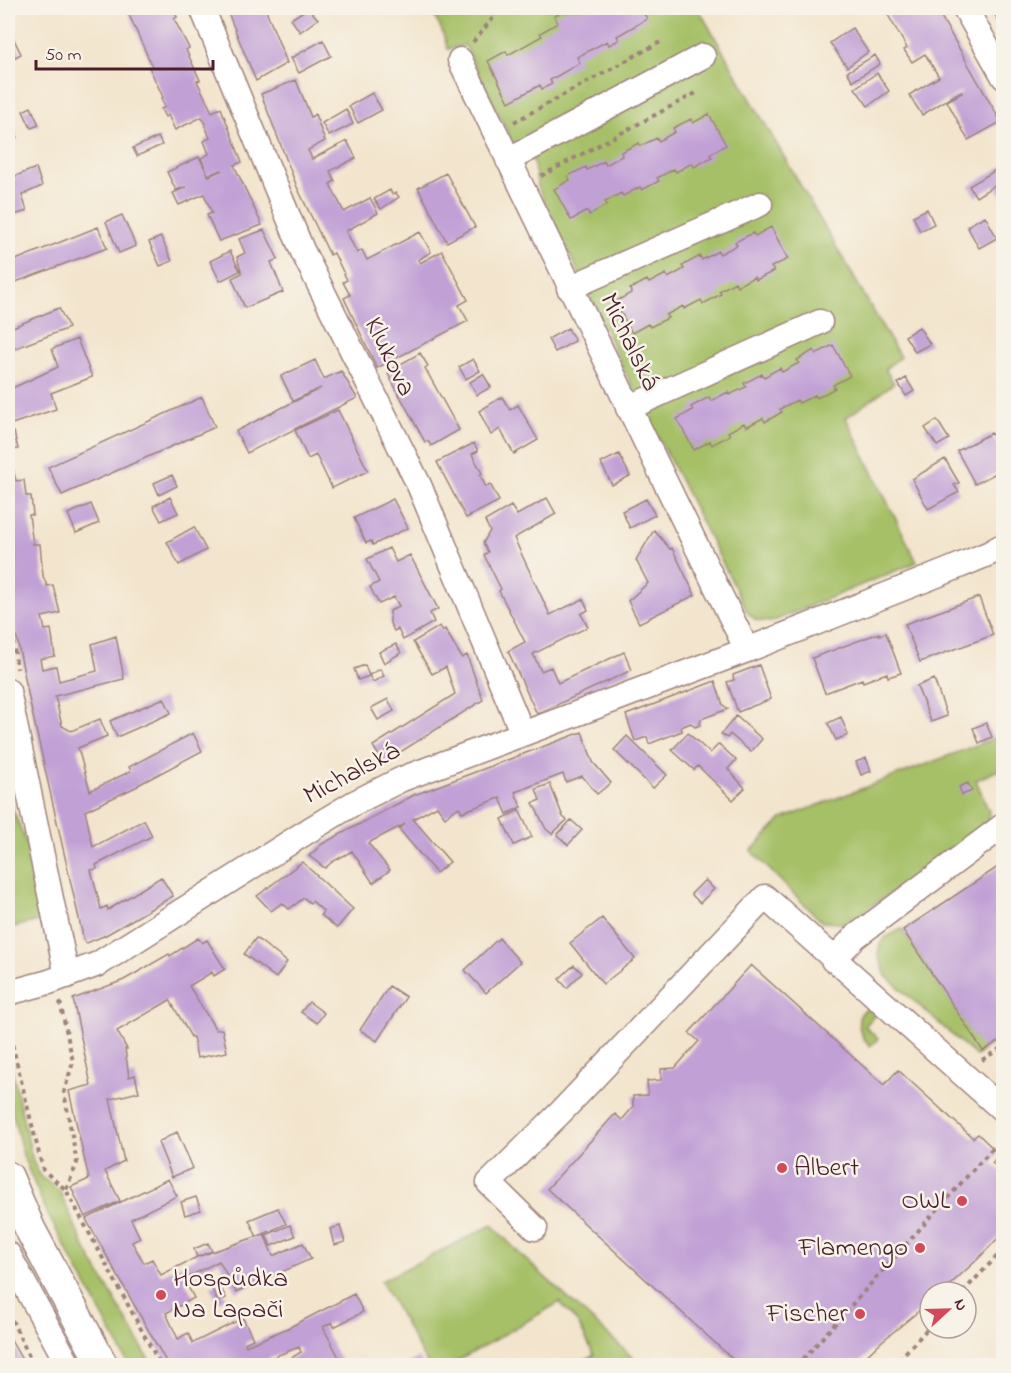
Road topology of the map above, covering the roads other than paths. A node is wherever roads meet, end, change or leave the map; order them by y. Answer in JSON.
{"nodes":[{"id":1,"x":202,"y":8,"type":"edge"},
{"id":2,"x":965,"y":8,"type":"edge"},
{"id":3,"x":703,"y":56,"type":"dead end"},
{"id":4,"x":460,"y":60,"type":"dead end"},
{"id":5,"x":1004,"y":77,"type":"edge"},
{"id":6,"x":508,"y":160,"type":"junction"},
{"id":7,"x":760,"y":204,"type":"dead end"},
{"id":8,"x":569,"y":288,"type":"junction"},
{"id":9,"x":820,"y":322,"type":"dead end"},
{"id":10,"x":628,"y":408,"type":"junction"},
{"id":11,"x":1004,"y":545,"type":"edge"},
{"id":12,"x":747,"y":650,"type":"junction"},
{"id":13,"x":8,"y":691,"type":"edge"},
{"id":14,"x":522,"y":732,"type":"junction"},
{"id":15,"x":1004,"y":825,"type":"edge"},
{"id":16,"x":833,"y":960,"type":"junction"},
{"id":17,"x":63,"y":987,"type":"junction"},
{"id":18,"x":8,"y":993,"type":"edge"},
{"id":19,"x":1004,"y":1111,"type":"edge"},
{"id":20,"x":8,"y":1177,"type":"edge"},
{"id":21,"x":535,"y":1228,"type":"dead end"},
{"id":22,"x":19,"y":1235,"type":"edge"},
{"id":23,"x":8,"y":1254,"type":"edge"},
{"id":24,"x":69,"y":1365,"type":"edge"},
{"id":25,"x":103,"y":1365,"type":"edge"}],
"edges":[{"from":1,"to":14,"type":"street","name":"Klukova"},
{"from":2,"to":5,"type":"street"},
{"from":3,"to":6,"type":"street"},
{"from":4,"to":6,"type":"street","name":"Michalská"},
{"from":6,"to":8,"type":"street","name":"Michalská"},
{"from":7,"to":8,"type":"street"},
{"from":8,"to":10,"type":"street","name":"Michalská"},
{"from":9,"to":10,"type":"street"},
{"from":10,"to":12,"type":"street","name":"Michalská"},
{"from":11,"to":12,"type":"street","name":"Michalská"},
{"from":12,"to":14,"type":"street","name":"Michalská"},
{"from":13,"to":17,"type":"street"},
{"from":14,"to":17,"type":"street","name":"Michalská"},
{"from":15,"to":16,"type":"street"},
{"from":16,"to":19,"type":"street"},
{"from":16,"to":21,"type":"street"},
{"from":17,"to":18,"type":"street","name":"Michalská"},
{"from":20,"to":22,"type":"main road"},
{"from":22,"to":25,"type":"main road"},
{"from":23,"to":24,"type":"street"}]}
